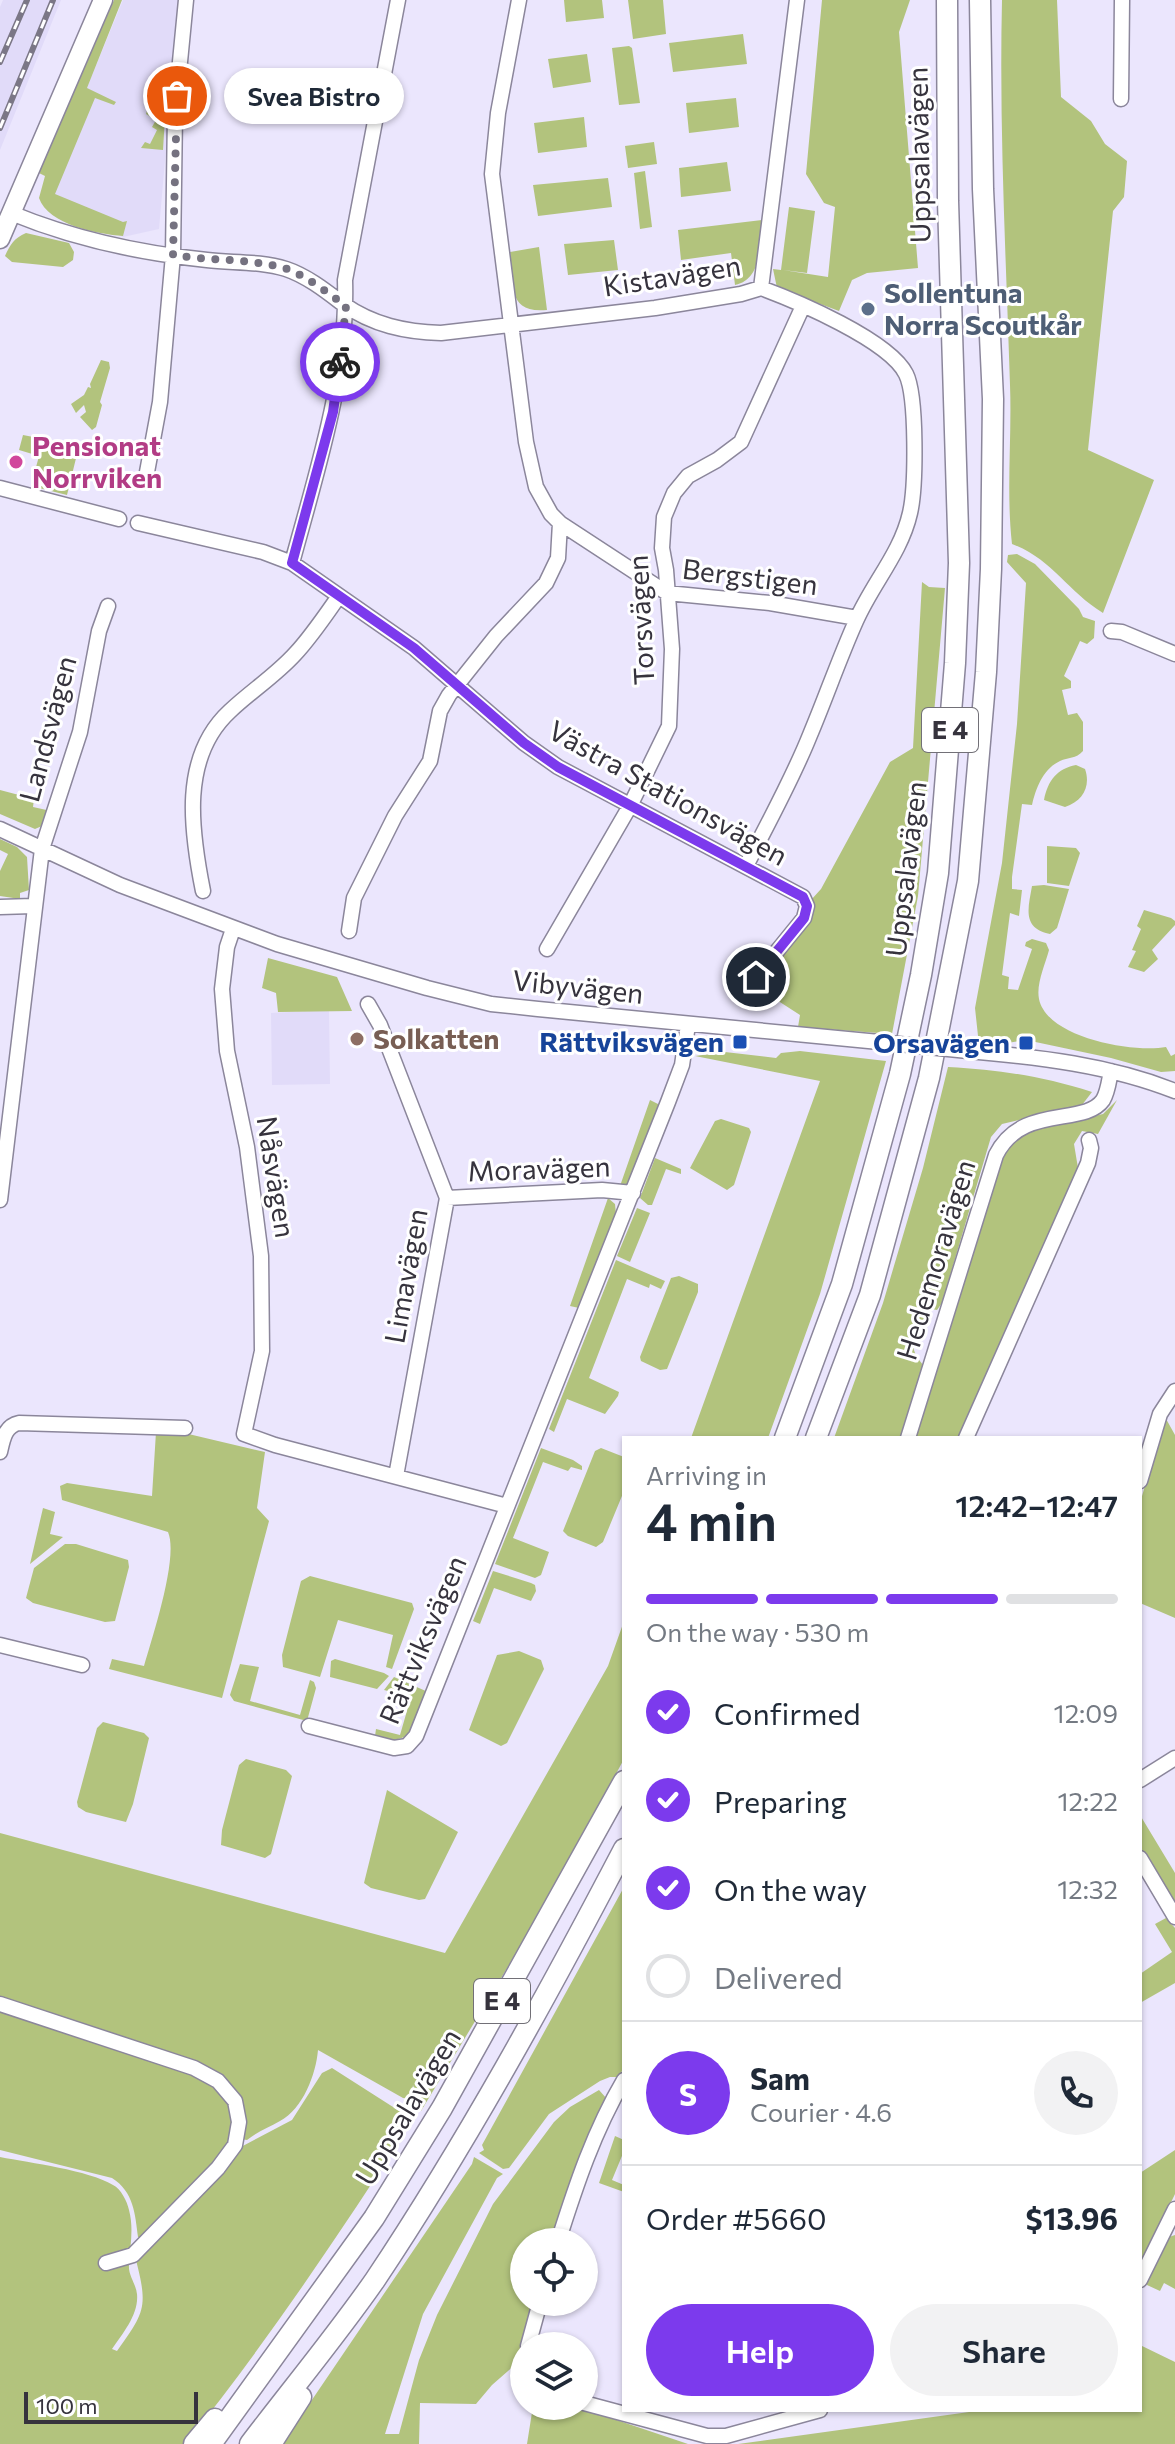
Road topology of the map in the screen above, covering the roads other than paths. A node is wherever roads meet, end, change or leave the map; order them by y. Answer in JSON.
{"nodes":[{"id":1,"x":103,"y":0,"type":"edge"},
{"id":2,"x":186,"y":0,"type":"edge"},
{"id":3,"x":398,"y":0,"type":"edge"},
{"id":4,"x":519,"y":0,"type":"edge"},
{"id":5,"x":797,"y":0,"type":"edge"},
{"id":6,"x":947,"y":0,"type":"edge"},
{"id":7,"x":980,"y":0,"type":"edge"},
{"id":8,"x":1122,"y":0,"type":"edge"},
{"id":9,"x":1121,"y":99,"type":"dead end"},
{"id":10,"x":11,"y":213,"type":"junction"},
{"id":11,"x":0,"y":239,"type":"edge"},
{"id":12,"x":173,"y":255,"type":"junction"},
{"id":13,"x":761,"y":288,"type":"junction"},
{"id":14,"x":346,"y":306,"type":"junction"},
{"id":15,"x":803,"y":306,"type":"junction"},
{"id":16,"x":510,"y":323,"type":"junction"},
{"id":17,"x":147,"y":472,"type":"dead end"},
{"id":18,"x":0,"y":488,"type":"edge"},
{"id":19,"x":119,"y":519,"type":"dead end"},
{"id":20,"x":138,"y":523,"type":"dead end"},
{"id":21,"x":560,"y":523,"type":"junction"},
{"id":22,"x":292,"y":563,"type":"junction"},
{"id":23,"x":667,"y":593,"type":"junction"},
{"id":24,"x":339,"y":596,"type":"junction"},
{"id":25,"x":108,"y":606,"type":"dead end"},
{"id":26,"x":857,"y":618,"type":"junction"},
{"id":27,"x":1111,"y":631,"type":"dead end"},
{"id":28,"x":1175,"y":654,"type":"edge"},
{"id":29,"x":457,"y":684,"type":"junction"},
{"id":30,"x":630,"y":806,"type":"junction"},
{"id":31,"x":0,"y":829,"type":"edge"},
{"id":32,"x":42,"y":849,"type":"junction"},
{"id":33,"x":746,"y":866,"type":"junction"},
{"id":34,"x":203,"y":891,"type":"dead end"},
{"id":35,"x":33,"y":906,"type":"junction"},
{"id":36,"x":0,"y":907,"type":"edge"},
{"id":37,"x":233,"y":929,"type":"junction"},
{"id":38,"x":349,"y":931,"type":"dead end"},
{"id":39,"x":547,"y":949,"type":"dead end"},
{"id":40,"x":756,"y":977,"type":"dead end"},
{"id":41,"x":368,"y":1004,"type":"dead end"},
{"id":42,"x":688,"y":1025,"type":"junction"},
{"id":43,"x":1111,"y":1071,"type":"junction"},
{"id":44,"x":1175,"y":1091,"type":"edge"},
{"id":45,"x":1089,"y":1140,"type":"dead end"},
{"id":46,"x":633,"y":1193,"type":"junction"},
{"id":47,"x":447,"y":1198,"type":"junction"},
{"id":48,"x":0,"y":1200,"type":"edge"},
{"id":49,"x":1175,"y":1391,"type":"edge"},
{"id":50,"x":185,"y":1428,"type":"dead end"},
{"id":51,"x":786,"y":1436,"type":"edge"},
{"id":52,"x":817,"y":1436,"type":"edge"},
{"id":53,"x":909,"y":1436,"type":"edge"},
{"id":54,"x":967,"y":1436,"type":"edge"},
{"id":55,"x":0,"y":1452,"type":"edge"},
{"id":56,"x":1142,"y":1474,"type":"edge"},
{"id":57,"x":396,"y":1476,"type":"junction"},
{"id":58,"x":507,"y":1506,"type":"junction"},
{"id":59,"x":0,"y":1645,"type":"edge"},
{"id":60,"x":82,"y":1665,"type":"dead end"},
{"id":61,"x":309,"y":1726,"type":"dead end"},
{"id":62,"x":1175,"y":1758,"type":"edge"},
{"id":63,"x":1142,"y":1779,"type":"edge"},
{"id":64,"x":622,"y":1785,"type":"edge"},
{"id":65,"x":622,"y":1853,"type":"edge"},
{"id":66,"x":1142,"y":1861,"type":"edge"},
{"id":67,"x":1174,"y":1911,"type":"edge"},
{"id":68,"x":0,"y":2004,"type":"edge"},
{"id":69,"x":622,"y":2084,"type":"edge"},
{"id":70,"x":1175,"y":2209,"type":"edge"},
{"id":71,"x":374,"y":2218,"type":"junction"},
{"id":72,"x":563,"y":2228,"type":"edge"},
{"id":73,"x":106,"y":2263,"type":"dead end"},
{"id":74,"x":1142,"y":2276,"type":"edge"},
{"id":75,"x":373,"y":2282,"type":"junction"},
{"id":76,"x":598,"y":2407,"type":"edge"},
{"id":77,"x":813,"y":2412,"type":"edge"},
{"id":78,"x":194,"y":2444,"type":"edge"},
{"id":79,"x":211,"y":2444,"type":"edge"},
{"id":80,"x":250,"y":2444,"type":"edge"},
{"id":81,"x":271,"y":2444,"type":"edge"}],
"edges":[{"from":1,"to":10,"type":"main road"},
{"from":2,"to":12,"type":"street"},
{"from":3,"to":14,"type":"street"},
{"from":4,"to":16,"type":"street"},
{"from":5,"to":13,"type":"street"},
{"from":6,"to":51,"type":"highway","name":"Uppsalavägen","number":"E 4"},
{"from":7,"to":52,"type":"highway","name":"Uppsalavägen","number":"E 4"},
{"from":8,"to":9,"type":"street"},
{"from":10,"to":11,"type":"main road"},
{"from":10,"to":12,"type":"street","name":"Kistavägen"},
{"from":12,"to":14,"type":"street","name":"Kistavägen"},
{"from":12,"to":17,"type":"street"},
{"from":13,"to":15,"type":"street","name":"Kistavägen"},
{"from":13,"to":16,"type":"street","name":"Kistavägen"},
{"from":14,"to":16,"type":"street","name":"Kistavägen"},
{"from":14,"to":22,"type":"street"},
{"from":15,"to":23,"type":"street","name":"Torsvägen"},
{"from":15,"to":26,"type":"street","name":"Kistavägen"},
{"from":16,"to":21,"type":"street"},
{"from":18,"to":19,"type":"street"},
{"from":20,"to":22,"type":"street","name":"Västra Stationsvägen"},
{"from":21,"to":23,"type":"street","name":"Bergstigen"},
{"from":21,"to":29,"type":"street"},
{"from":22,"to":24,"type":"street","name":"Västra Stationsvägen"},
{"from":23,"to":26,"type":"street","name":"Bergstigen"},
{"from":23,"to":30,"type":"street","name":"Torsvägen"},
{"from":24,"to":29,"type":"street","name":"Västra Stationsvägen"},
{"from":24,"to":34,"type":"street"},
{"from":25,"to":32,"type":"street","name":"Landsvägen"},
{"from":26,"to":33,"type":"street","name":"Kistavägen"},
{"from":27,"to":28,"type":"street"},
{"from":29,"to":30,"type":"street","name":"Västra Stationsvägen"},
{"from":29,"to":38,"type":"street"},
{"from":30,"to":33,"type":"street","name":"Västra Stationsvägen"},
{"from":30,"to":39,"type":"street","name":"Torsvägen"},
{"from":31,"to":32,"type":"street","name":"Vibyvägen"},
{"from":32,"to":35,"type":"street","name":"Landsvägen"},
{"from":32,"to":37,"type":"street","name":"Vibyvägen"},
{"from":33,"to":40,"type":"street","name":"Västra Stationsvägen"},
{"from":35,"to":36,"type":"street"},
{"from":35,"to":48,"type":"street","name":"Landsvägen"},
{"from":37,"to":42,"type":"street","name":"Vibyvägen"},
{"from":37,"to":57,"type":"street","name":"Nåsvägen"},
{"from":41,"to":47,"type":"street","name":"Limavägen"},
{"from":42,"to":43,"type":"street","name":"Vibyvägen","bridge":true},
{"from":42,"to":46,"type":"street","name":"Rättviksvägen"},
{"from":43,"to":44,"type":"street","name":"Vibyvägen"},
{"from":43,"to":53,"type":"street","name":"Hedemoravägen"},
{"from":45,"to":54,"type":"street"},
{"from":46,"to":47,"type":"street","name":"Moravägen"},
{"from":46,"to":58,"type":"street","name":"Rättviksvägen"},
{"from":47,"to":57,"type":"street","name":"Limavägen"},
{"from":49,"to":56,"type":"street"},
{"from":50,"to":55,"type":"street"},
{"from":57,"to":58,"type":"street"},
{"from":58,"to":61,"type":"street","name":"Rättviksvägen"},
{"from":59,"to":60,"type":"street"},
{"from":62,"to":63,"type":"street"},
{"from":64,"to":71,"type":"highway","name":"Uppsalavägen","number":"E 4"},
{"from":65,"to":75,"type":"highway","number":"E 4"},
{"from":66,"to":67,"type":"street"},
{"from":68,"to":73,"type":"street"},
{"from":69,"to":72,"type":"street"},
{"from":70,"to":74,"type":"street"},
{"from":71,"to":78,"type":"highway"},
{"from":71,"to":79,"type":"highway","name":"Uppsalavägen","number":"E 4"},
{"from":75,"to":80,"type":"highway","number":"E 4"},
{"from":75,"to":81,"type":"highway"},
{"from":76,"to":77,"type":"street"}]}
